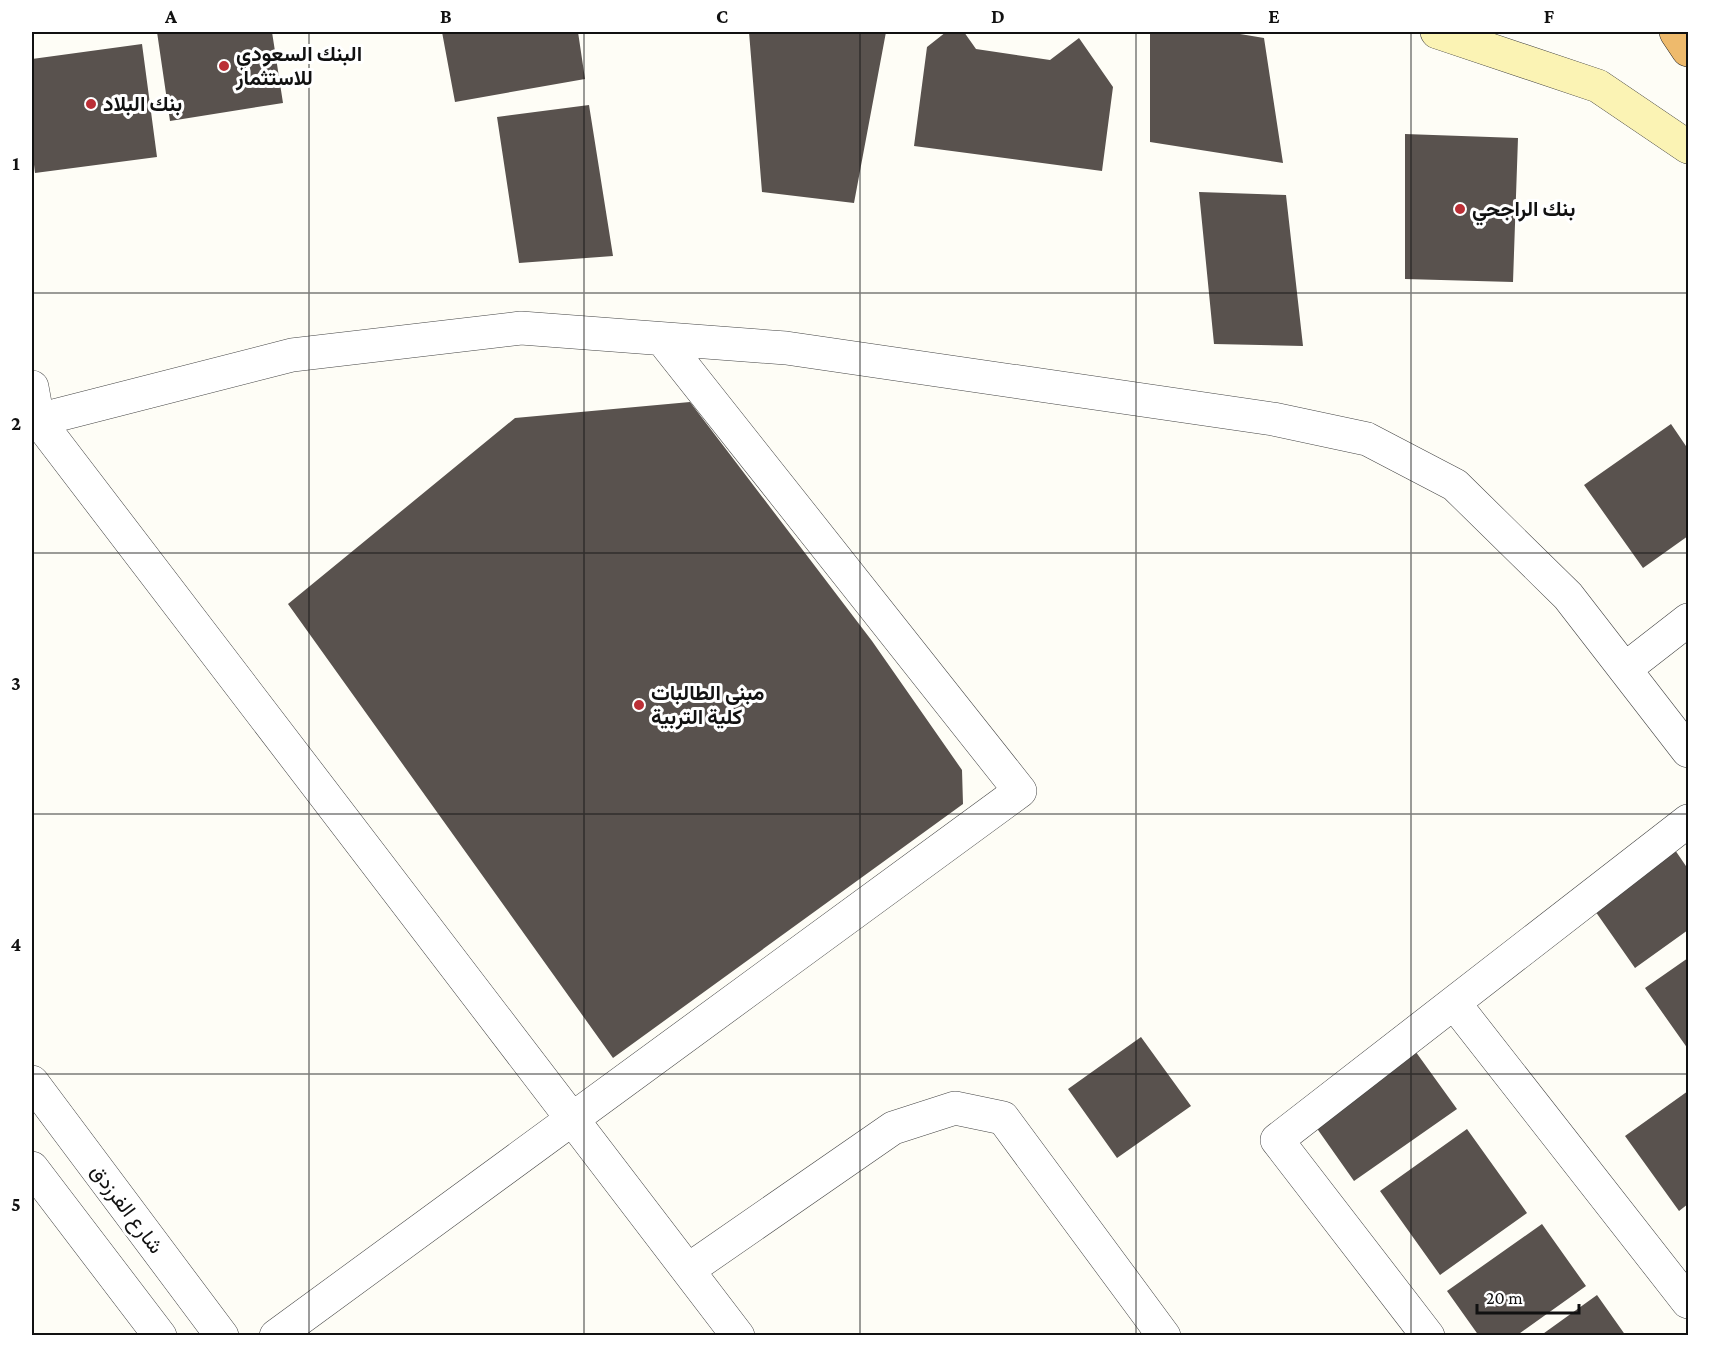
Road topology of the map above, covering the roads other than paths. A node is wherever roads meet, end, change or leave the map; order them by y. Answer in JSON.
{"nodes":[{"id":1,"x":1437,"y":32,"type":"edge"},
{"id":2,"x":1676,"y":32,"type":"edge"},
{"id":3,"x":1689,"y":50,"type":"edge"},
{"id":4,"x":1689,"y":147,"type":"edge"},
{"id":5,"x":662,"y":339,"type":"junction"},
{"id":6,"x":32,"y":387,"type":"edge"},
{"id":7,"x":35,"y":418,"type":"edge"},
{"id":8,"x":1689,"y":620,"type":"edge"},
{"id":9,"x":1625,"y":669,"type":"junction"},
{"id":10,"x":1689,"y":751,"type":"edge"},
{"id":11,"x":1689,"y":821,"type":"edge"},
{"id":12,"x":1454,"y":1003,"type":"junction"},
{"id":13,"x":32,"y":1082,"type":"edge"},
{"id":14,"x":572,"y":1119,"type":"junction"},
{"id":15,"x":32,"y":1168,"type":"edge"},
{"id":16,"x":688,"y":1270,"type":"junction"},
{"id":17,"x":1689,"y":1302,"type":"edge"},
{"id":18,"x":160,"y":1335,"type":"edge"},
{"id":19,"x":222,"y":1335,"type":"edge"},
{"id":20,"x":276,"y":1335,"type":"edge"},
{"id":21,"x":738,"y":1335,"type":"edge"},
{"id":22,"x":1164,"y":1335,"type":"edge"},
{"id":23,"x":1428,"y":1335,"type":"edge"}],
"edges":[{"from":1,"to":4,"type":"main road"},
{"from":2,"to":3,"type":"highway"},
{"from":5,"to":7,"type":"street"},
{"from":5,"to":9,"type":"street"},
{"from":5,"to":14,"type":"street"},
{"from":6,"to":7,"type":"street"},
{"from":7,"to":14,"type":"street"},
{"from":8,"to":9,"type":"street"},
{"from":9,"to":10,"type":"street"},
{"from":11,"to":12,"type":"street"},
{"from":12,"to":17,"type":"street"},
{"from":12,"to":23,"type":"street"},
{"from":13,"to":19,"type":"street","name":"شارع الفرزدق"},
{"from":14,"to":16,"type":"street"},
{"from":14,"to":20,"type":"street"},
{"from":15,"to":18,"type":"street"},
{"from":16,"to":21,"type":"street"},
{"from":16,"to":22,"type":"street"}]}
